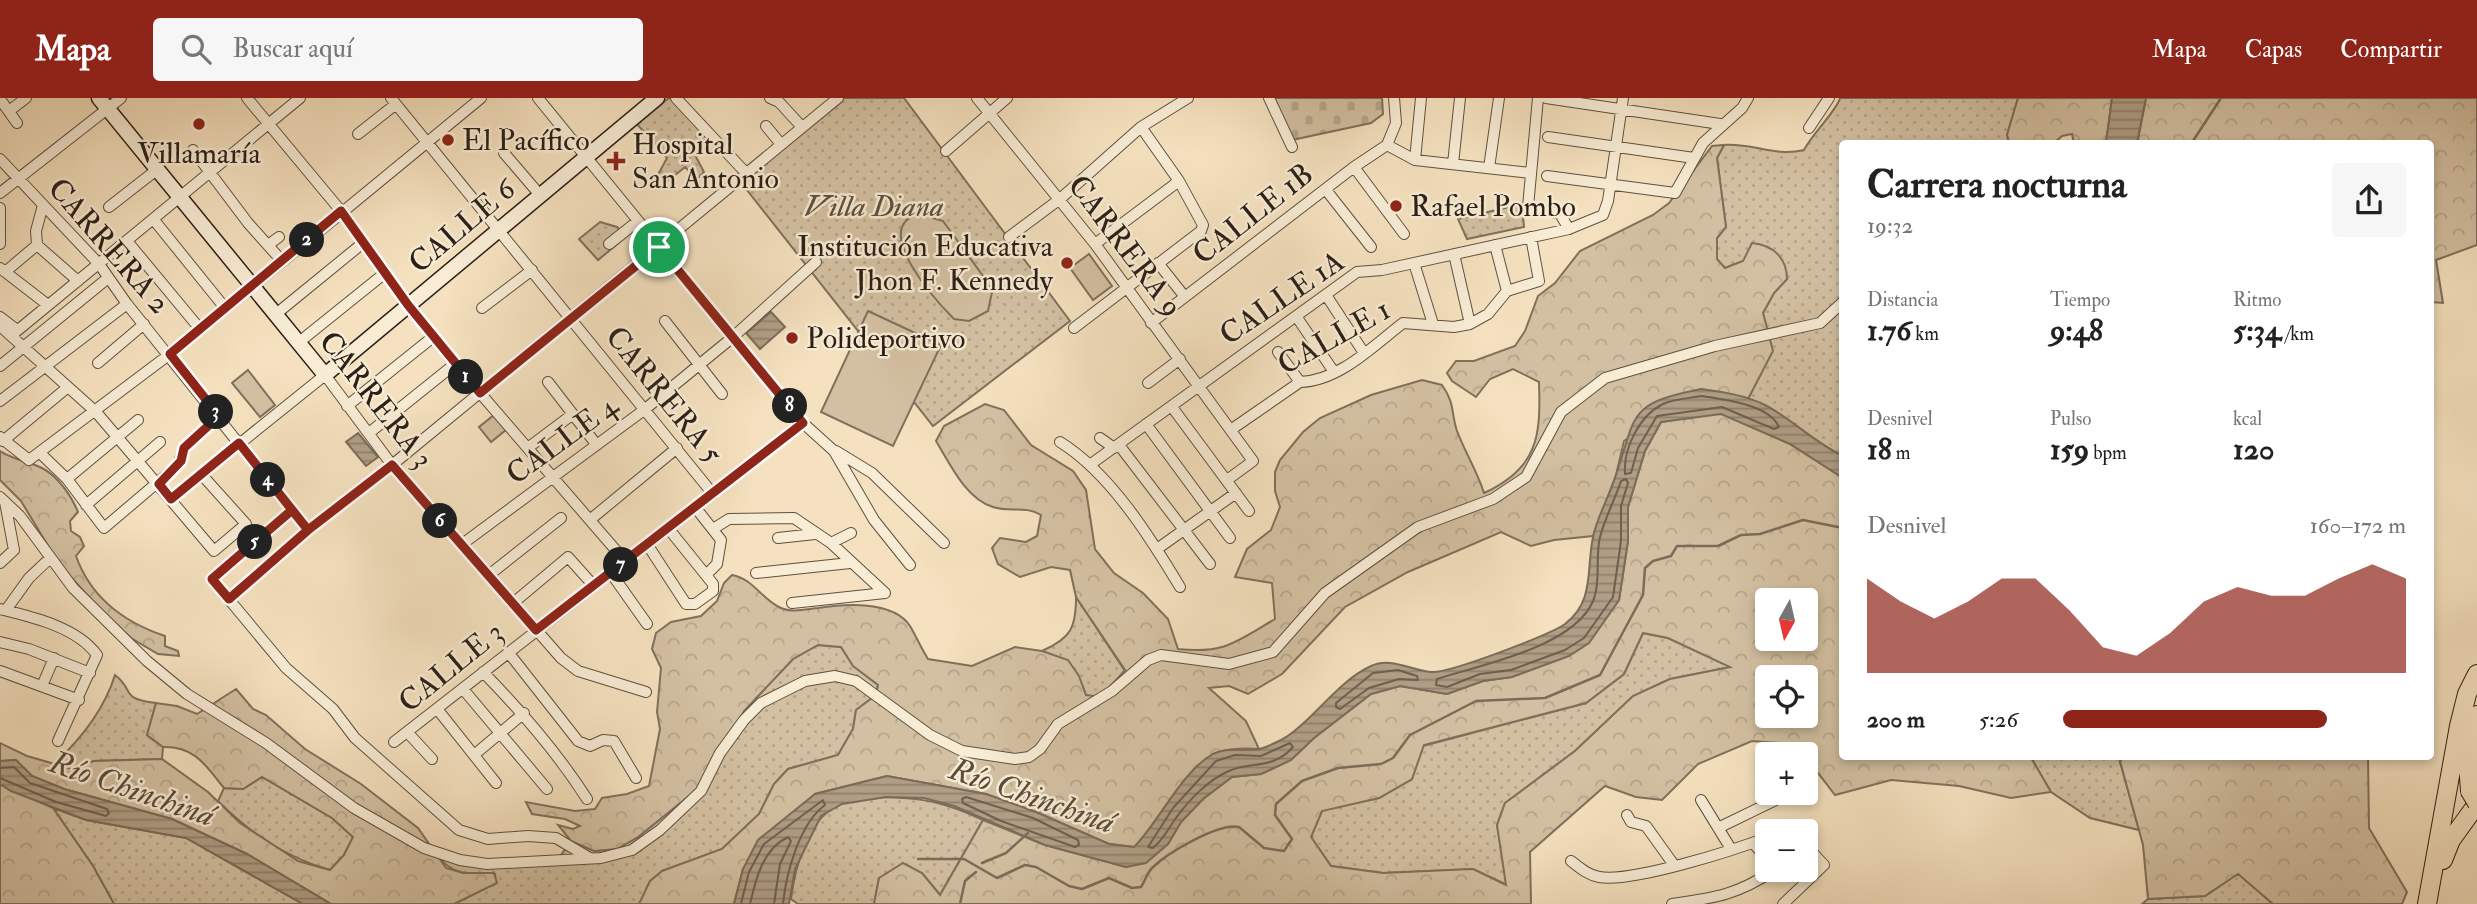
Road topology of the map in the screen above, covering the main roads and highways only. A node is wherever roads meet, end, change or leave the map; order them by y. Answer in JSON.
{"nodes":[{"id":1,"x":657,"y":98,"type":"edge"},
{"id":2,"x":103,"y":103,"type":"edge"},
{"id":3,"x":325,"y":375,"type":"joint"},
{"id":4,"x":2477,"y":674,"type":"edge"},
{"id":5,"x":2477,"y":695,"type":"edge"},
{"id":6,"x":2477,"y":715,"type":"edge"},
{"id":7,"x":2459,"y":726,"type":"junction"},
{"id":8,"x":2449,"y":784,"type":"junction"},
{"id":9,"x":2475,"y":800,"type":"edge"},
{"id":10,"x":2432,"y":899,"type":"edge"}],
"edges":[{"from":1,"to":3,"type":"main road","name":"CALLE 6"},
{"from":2,"to":3,"type":"main road","name":"CARRERA 3"},
{"from":4,"to":7,"type":"highway"},
{"from":5,"to":7,"type":"highway"},
{"from":6,"to":9,"type":"highway"},
{"from":7,"to":8,"type":"highway"},
{"from":8,"to":9,"type":"highway"},
{"from":8,"to":10,"type":"highway"},
{"from":9,"to":10,"type":"highway"}]}
